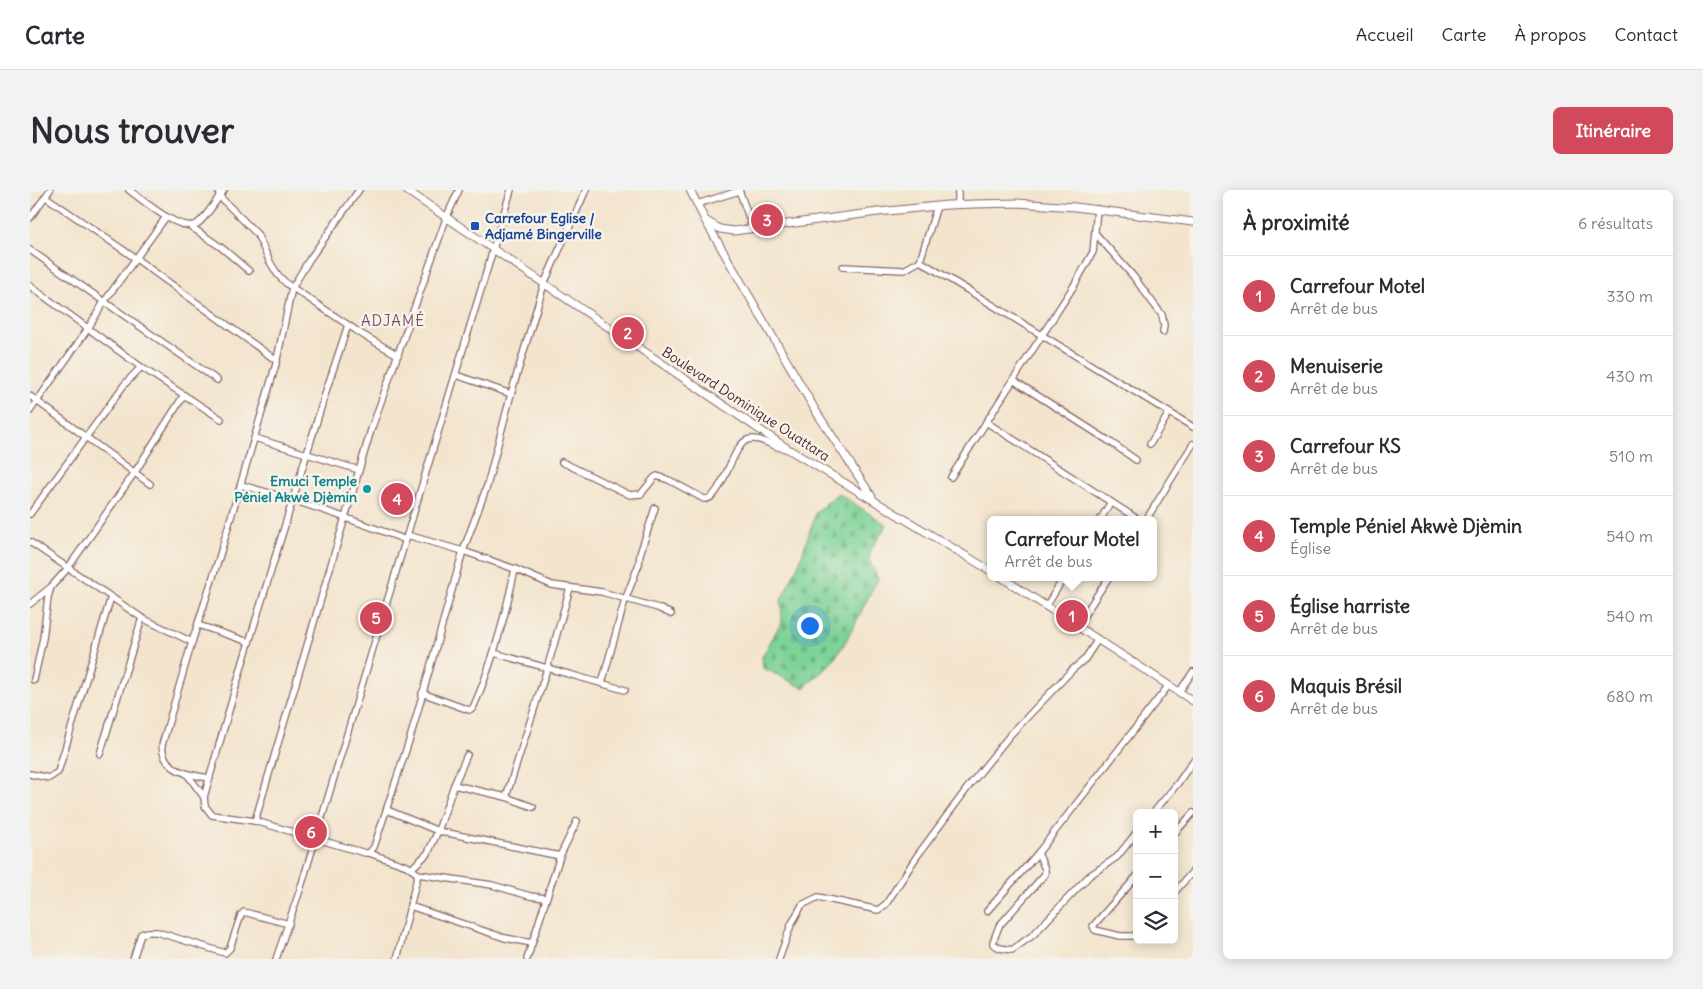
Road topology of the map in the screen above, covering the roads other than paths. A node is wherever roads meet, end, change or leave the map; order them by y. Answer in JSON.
{"nodes":[{"id":1,"x":50,"y":190,"type":"edge"},
{"id":2,"x":129,"y":190,"type":"edge"},
{"id":3,"x":224,"y":190,"type":"edge"},
{"id":4,"x":359,"y":190,"type":"edge"},
{"id":5,"x":406,"y":190,"type":"edge"},
{"id":6,"x":458,"y":190,"type":"edge"},
{"id":7,"x":511,"y":190,"type":"edge"},
{"id":8,"x":586,"y":190,"type":"edge"},
{"id":9,"x":690,"y":190,"type":"edge"},
{"id":10,"x":958,"y":190,"type":"edge"},
{"id":11,"x":739,"y":191,"type":"edge"},
{"id":12,"x":219,"y":193,"type":"edge"},
{"id":13,"x":46,"y":197,"type":"junction"},
{"id":14,"x":697,"y":204,"type":"junction"},
{"id":15,"x":958,"y":204,"type":"junction"},
{"id":16,"x":937,"y":206,"type":"junction"},
{"id":17,"x":1097,"y":209,"type":"junction"},
{"id":18,"x":447,"y":216,"type":"junction"},
{"id":19,"x":166,"y":217,"type":"junction"},
{"id":20,"x":30,"y":218,"type":"edge"},
{"id":21,"x":706,"y":220,"type":"junction"},
{"id":22,"x":1193,"y":222,"type":"edge"},
{"id":23,"x":190,"y":226,"type":"junction"},
{"id":24,"x":753,"y":229,"type":"junction"},
{"id":25,"x":1095,"y":234,"type":"junction"},
{"id":26,"x":493,"y":248,"type":"junction"},
{"id":27,"x":30,"y":250,"type":"edge"},
{"id":28,"x":135,"y":258,"type":"junction"},
{"id":29,"x":920,"y":261,"type":"junction"},
{"id":30,"x":843,"y":267,"type":"dead end"},
{"id":31,"x":249,"y":271,"type":"dead end"},
{"id":32,"x":544,"y":284,"type":"junction"},
{"id":33,"x":30,"y":286,"type":"edge"},
{"id":34,"x":292,"y":288,"type":"junction"},
{"id":35,"x":104,"y":302,"type":"junction"},
{"id":36,"x":348,"y":325,"type":"junction"},
{"id":37,"x":88,"y":330,"type":"junction"},
{"id":38,"x":1163,"y":332,"type":"dead end"},
{"id":39,"x":1042,"y":335,"type":"junction"},
{"id":40,"x":398,"y":355,"type":"junction"},
{"id":41,"x":277,"y":361,"type":"junction"},
{"id":42,"x":140,"y":367,"type":"junction"},
{"id":43,"x":456,"y":375,"type":"junction"},
{"id":44,"x":217,"y":380,"type":"dead end"},
{"id":45,"x":1013,"y":380,"type":"junction"},
{"id":46,"x":511,"y":394,"type":"junction"},
{"id":47,"x":184,"y":395,"type":"junction"},
{"id":48,"x":30,"y":396,"type":"edge"},
{"id":49,"x":37,"y":401,"type":"junction"},
{"id":50,"x":30,"y":411,"type":"edge"},
{"id":51,"x":1169,"y":413,"type":"junction"},
{"id":52,"x":221,"y":419,"type":"dead end"},
{"id":53,"x":986,"y":422,"type":"junction"},
{"id":54,"x":1193,"y":427,"type":"edge"},
{"id":55,"x":86,"y":438,"type":"junction"},
{"id":56,"x":255,"y":438,"type":"junction"},
{"id":57,"x":1150,"y":444,"type":"dead end"},
{"id":58,"x":1193,"y":444,"type":"edge"},
{"id":59,"x":788,"y":449,"type":"junction"},
{"id":60,"x":307,"y":454,"type":"junction"},
{"id":61,"x":1136,"y":460,"type":"dead end"},
{"id":62,"x":562,"y":462,"type":"dead end"},
{"id":63,"x":360,"y":470,"type":"junction"},
{"id":64,"x":135,"y":472,"type":"junction"},
{"id":65,"x":951,"y":477,"type":"dead end"},
{"id":66,"x":150,"y":484,"type":"dead end"},
{"id":67,"x":241,"y":485,"type":"junction"},
{"id":68,"x":294,"y":499,"type":"junction"},
{"id":69,"x":874,"y":500,"type":"junction"},
{"id":70,"x":1112,"y":502,"type":"junction"},
{"id":71,"x":655,"y":508,"type":"dead end"},
{"id":72,"x":30,"y":514,"type":"edge"},
{"id":73,"x":346,"y":516,"type":"junction"},
{"id":74,"x":1103,"y":516,"type":"edge"},
{"id":75,"x":1132,"y":516,"type":"edge"},
{"id":76,"x":1148,"y":516,"type":"edge"},
{"id":77,"x":406,"y":538,"type":"junction"},
{"id":78,"x":30,"y":542,"type":"edge"},
{"id":79,"x":463,"y":551,"type":"junction"},
{"id":80,"x":68,"y":568,"type":"junction"},
{"id":81,"x":515,"y":569,"type":"junction"},
{"id":82,"x":987,"y":569,"type":"edge"},
{"id":83,"x":1007,"y":581,"type":"edge"},
{"id":84,"x":1062,"y":581,"type":"edge"},
{"id":85,"x":1106,"y":581,"type":"edge"},
{"id":86,"x":51,"y":587,"type":"junction"},
{"id":87,"x":570,"y":588,"type":"junction"},
{"id":88,"x":111,"y":597,"type":"junction"},
{"id":89,"x":625,"y":600,"type":"junction"},
{"id":90,"x":30,"y":604,"type":"edge"},
{"id":91,"x":1046,"y":606,"type":"junction"},
{"id":92,"x":671,"y":614,"type":"dead end"},
{"id":93,"x":142,"y":618,"type":"junction"},
{"id":94,"x":198,"y":625,"type":"junction"},
{"id":95,"x":1077,"y":626,"type":"junction"},
{"id":96,"x":1098,"y":639,"type":"junction"},
{"id":97,"x":192,"y":642,"type":"junction"},
{"id":98,"x":249,"y":642,"type":"junction"},
{"id":99,"x":494,"y":653,"type":"junction"},
{"id":100,"x":547,"y":669,"type":"junction"},
{"id":101,"x":1193,"y":672,"type":"edge"},
{"id":102,"x":34,"y":680,"type":"dead end"},
{"id":103,"x":602,"y":683,"type":"junction"},
{"id":104,"x":1169,"y":685,"type":"junction"},
{"id":105,"x":625,"y":690,"type":"dead end"},
{"id":106,"x":1179,"y":692,"type":"junction"},
{"id":107,"x":422,"y":693,"type":"junction"},
{"id":108,"x":1193,"y":701,"type":"edge"},
{"id":109,"x":100,"y":754,"type":"dead end"},
{"id":110,"x":467,"y":755,"type":"dead end"},
{"id":111,"x":1193,"y":762,"type":"edge"},
{"id":112,"x":30,"y":774,"type":"edge"},
{"id":113,"x":187,"y":774,"type":"junction"},
{"id":114,"x":210,"y":778,"type":"junction"},
{"id":115,"x":454,"y":785,"type":"junction"},
{"id":116,"x":204,"y":797,"type":"junction"},
{"id":117,"x":506,"y":797,"type":"junction"},
{"id":118,"x":533,"y":807,"type":"dead end"},
{"id":119,"x":1156,"y":809,"type":"edge"},
{"id":120,"x":387,"y":810,"type":"junction"},
{"id":121,"x":1193,"y":813,"type":"edge"},
{"id":122,"x":254,"y":821,"type":"junction"},
{"id":123,"x":577,"y":821,"type":"dead end"},
{"id":124,"x":1178,"y":830,"type":"edge"},
{"id":125,"x":438,"y":831,"type":"junction"},
{"id":126,"x":1133,"y":837,"type":"edge"},
{"id":127,"x":315,"y":838,"type":"junction"},
{"id":128,"x":369,"y":853,"type":"junction"},
{"id":129,"x":1038,"y":853,"type":"junction"},
{"id":130,"x":560,"y":856,"type":"junction"},
{"id":131,"x":411,"y":869,"type":"junction"},
{"id":132,"x":1193,"y":871,"type":"edge"},
{"id":133,"x":418,"y":874,"type":"junction"},
{"id":134,"x":1133,"y":881,"type":"edge"},
{"id":135,"x":1178,"y":888,"type":"edge"},
{"id":136,"x":545,"y":898,"type":"junction"},
{"id":137,"x":410,"y":906,"type":"junction"},
{"id":138,"x":987,"y":911,"type":"dead end"},
{"id":139,"x":289,"y":924,"type":"junction"},
{"id":140,"x":1133,"y":936,"type":"edge"},
{"id":141,"x":532,"y":944,"type":"junction"},
{"id":142,"x":133,"y":959,"type":"edge"},
{"id":143,"x":276,"y":959,"type":"edge"},
{"id":144,"x":397,"y":959,"type":"edge"},
{"id":145,"x":526,"y":959,"type":"edge"},
{"id":146,"x":779,"y":959,"type":"edge"}],
"edges":[{"from":1,"to":13,"type":"street"},
{"from":2,"to":19,"type":"street"},
{"from":3,"to":12,"type":"street"},
{"from":4,"to":34,"type":"street"},
{"from":5,"to":18,"type":"street","name":"Boulevard Dominique Ouattara"},
{"from":6,"to":18,"type":"street"},
{"from":7,"to":26,"type":"street"},
{"from":8,"to":32,"type":"street"},
{"from":9,"to":14,"type":"street"},
{"from":10,"to":15,"type":"street"},
{"from":11,"to":14,"type":"street"},
{"from":11,"to":24,"type":"street"},
{"from":12,"to":23,"type":"street"},
{"from":12,"to":34,"type":"street"},
{"from":13,"to":20,"type":"street"},
{"from":13,"to":28,"type":"street"},
{"from":14,"to":21,"type":"street"},
{"from":15,"to":16,"type":"street"},
{"from":15,"to":17,"type":"street"},
{"from":16,"to":24,"type":"street"},
{"from":16,"to":29,"type":"street"},
{"from":17,"to":22,"type":"street"},
{"from":17,"to":25,"type":"street"},
{"from":18,"to":26,"type":"street","name":"Boulevard Dominique Ouattara"},
{"from":18,"to":40,"type":"street"},
{"from":19,"to":23,"type":"street"},
{"from":19,"to":28,"type":"street"},
{"from":21,"to":24,"type":"street"},
{"from":21,"to":69,"type":"street"},
{"from":23,"to":31,"type":"street"},
{"from":25,"to":38,"type":"street"},
{"from":25,"to":39,"type":"street"},
{"from":26,"to":32,"type":"street","name":"Boulevard Dominique Ouattara"},
{"from":26,"to":43,"type":"street"},
{"from":27,"to":35,"type":"street"},
{"from":28,"to":35,"type":"street"},
{"from":28,"to":41,"type":"street"},
{"from":29,"to":30,"type":"street"},
{"from":29,"to":39,"type":"street"},
{"from":32,"to":46,"type":"street"},
{"from":32,"to":59,"type":"street","name":"Boulevard Dominique Ouattara"},
{"from":33,"to":37,"type":"street"},
{"from":34,"to":36,"type":"street"},
{"from":34,"to":41,"type":"street"},
{"from":35,"to":37,"type":"street"},
{"from":35,"to":44,"type":"street"},
{"from":36,"to":40,"type":"street"},
{"from":36,"to":60,"type":"street"},
{"from":37,"to":42,"type":"street"},
{"from":37,"to":49,"type":"street"},
{"from":39,"to":45,"type":"street"},
{"from":39,"to":51,"type":"street"},
{"from":40,"to":63,"type":"street"},
{"from":41,"to":56,"type":"street"},
{"from":42,"to":47,"type":"street"},
{"from":42,"to":55,"type":"street"},
{"from":43,"to":46,"type":"street"},
{"from":43,"to":77,"type":"street"},
{"from":45,"to":53,"type":"street"},
{"from":45,"to":61,"type":"street"},
{"from":46,"to":79,"type":"street"},
{"from":47,"to":52,"type":"street"},
{"from":47,"to":64,"type":"street"},
{"from":48,"to":49,"type":"street"},
{"from":49,"to":50,"type":"street"},
{"from":49,"to":55,"type":"street"},
{"from":51,"to":54,"type":"street"},
{"from":51,"to":57,"type":"street"},
{"from":53,"to":65,"type":"street"},
{"from":53,"to":70,"type":"street"},
{"from":55,"to":64,"type":"street"},
{"from":55,"to":72,"type":"street"},
{"from":56,"to":60,"type":"street"},
{"from":56,"to":67,"type":"street"},
{"from":58,"to":76,"type":"street"},
{"from":59,"to":62,"type":"street"},
{"from":59,"to":69,"type":"street","name":"Boulevard Dominique Ouattara"},
{"from":60,"to":63,"type":"street"},
{"from":60,"to":68,"type":"street"},
{"from":63,"to":73,"type":"street"},
{"from":64,"to":66,"type":"street"},
{"from":64,"to":80,"type":"street"},
{"from":67,"to":68,"type":"street"},
{"from":67,"to":94,"type":"street"},
{"from":68,"to":73,"type":"street"},
{"from":68,"to":98,"type":"street"},
{"from":69,"to":82,"type":"street","name":"Boulevard Dominique Ouattara"},
{"from":70,"to":74,"type":"street"},
{"from":70,"to":75,"type":"street"},
{"from":71,"to":89,"type":"street"},
{"from":73,"to":77,"type":"street"},
{"from":73,"to":122,"type":"street"},
{"from":77,"to":79,"type":"street"},
{"from":77,"to":127,"type":"street"},
{"from":78,"to":80,"type":"street"},
{"from":79,"to":81,"type":"street"},
{"from":79,"to":107,"type":"street"},
{"from":80,"to":86,"type":"street"},
{"from":80,"to":88,"type":"street"},
{"from":81,"to":87,"type":"street"},
{"from":81,"to":99,"type":"street"},
{"from":83,"to":91,"type":"street"},
{"from":84,"to":91,"type":"street"},
{"from":85,"to":95,"type":"street"},
{"from":86,"to":90,"type":"street"},
{"from":86,"to":102,"type":"street"},
{"from":87,"to":89,"type":"street"},
{"from":87,"to":100,"type":"street"},
{"from":88,"to":93,"type":"street"},
{"from":88,"to":112,"type":"street"},
{"from":89,"to":92,"type":"street"},
{"from":89,"to":103,"type":"street"},
{"from":91,"to":95,"type":"street"},
{"from":93,"to":97,"type":"street"},
{"from":93,"to":109,"type":"street"},
{"from":94,"to":97,"type":"street"},
{"from":94,"to":98,"type":"street"},
{"from":95,"to":96,"type":"street"},
{"from":96,"to":104,"type":"street"},
{"from":96,"to":146,"type":"street"},
{"from":97,"to":113,"type":"street"},
{"from":98,"to":114,"type":"street"},
{"from":99,"to":100,"type":"street"},
{"from":99,"to":107,"type":"street"},
{"from":100,"to":103,"type":"street"},
{"from":100,"to":117,"type":"street"},
{"from":101,"to":106,"type":"street"},
{"from":103,"to":105,"type":"street"},
{"from":104,"to":106,"type":"street"},
{"from":104,"to":129,"type":"street"},
{"from":106,"to":108,"type":"street"},
{"from":107,"to":120,"type":"street"},
{"from":110,"to":115,"type":"street"},
{"from":111,"to":119,"type":"street"},
{"from":113,"to":114,"type":"street"},
{"from":113,"to":116,"type":"street"},
{"from":114,"to":116,"type":"street"},
{"from":115,"to":117,"type":"street"},
{"from":115,"to":125,"type":"street"},
{"from":116,"to":122,"type":"street"},
{"from":117,"to":118,"type":"street"},
{"from":120,"to":125,"type":"street"},
{"from":120,"to":128,"type":"street"},
{"from":121,"to":124,"type":"street"},
{"from":122,"to":127,"type":"street"},
{"from":123,"to":130,"type":"street"},
{"from":125,"to":130,"type":"street"},
{"from":125,"to":131,"type":"street"},
{"from":126,"to":129,"type":"street"},
{"from":127,"to":128,"type":"street"},
{"from":127,"to":139,"type":"street"},
{"from":128,"to":131,"type":"street"},
{"from":129,"to":138,"type":"street"},
{"from":130,"to":136,"type":"street"},
{"from":131,"to":133,"type":"street"},
{"from":132,"to":135,"type":"street"},
{"from":133,"to":136,"type":"street"},
{"from":133,"to":137,"type":"street"},
{"from":134,"to":140,"type":"street"},
{"from":136,"to":141,"type":"street"},
{"from":137,"to":141,"type":"street"},
{"from":137,"to":144,"type":"street"},
{"from":139,"to":142,"type":"street"},
{"from":139,"to":143,"type":"street"},
{"from":141,"to":145,"type":"street"}]}
